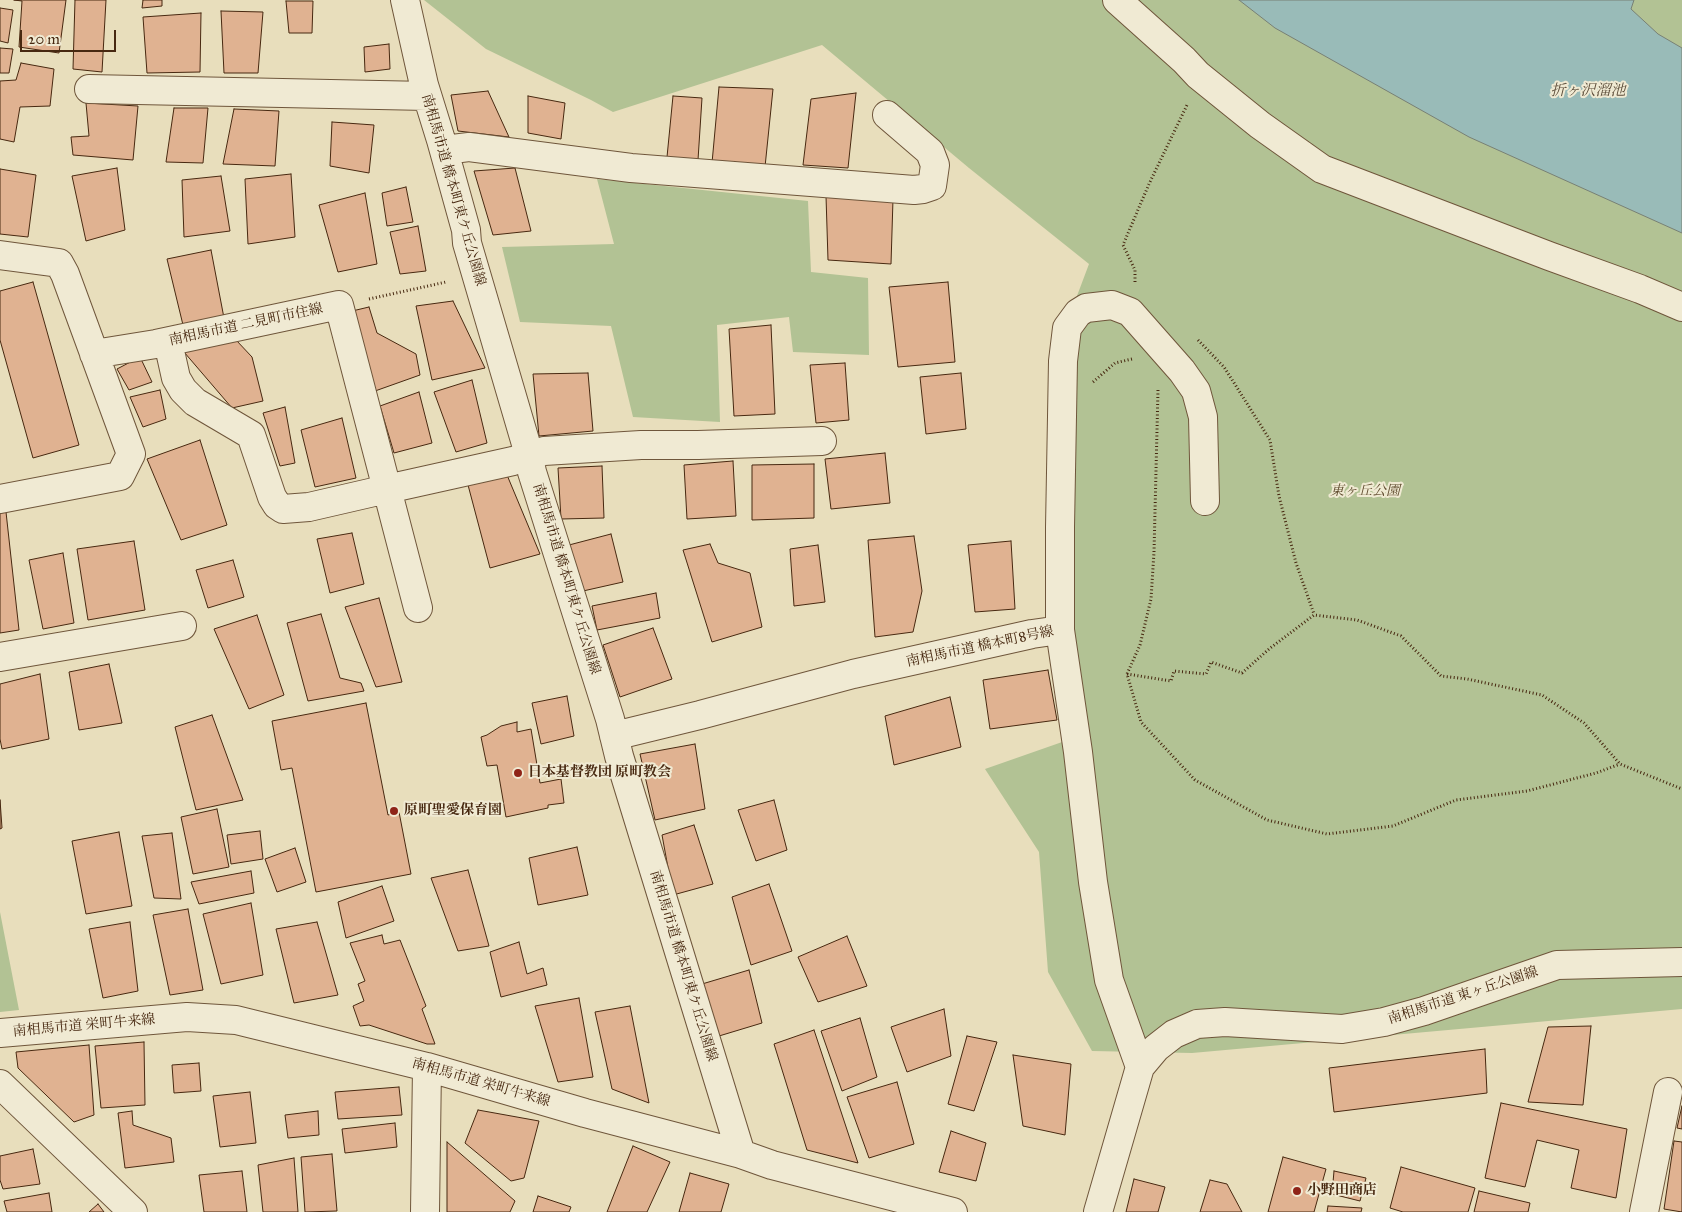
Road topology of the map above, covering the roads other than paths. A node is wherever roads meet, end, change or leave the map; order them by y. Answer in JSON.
{"nodes":[{"id":1,"x":405,"y":0,"type":"edge"},
{"id":2,"x":1117,"y":0,"type":"edge"},
{"id":3,"x":89,"y":89,"type":"dead end"},
{"id":4,"x":427,"y":96,"type":"junction"},
{"id":5,"x":887,"y":115,"type":"dead end"},
{"id":6,"x":444,"y":150,"type":"junction"},
{"id":7,"x":0,"y":255,"type":"edge"},
{"id":8,"x":1682,"y":307,"type":"edge"},
{"id":9,"x":168,"y":342,"type":"junction"},
{"id":10,"x":94,"y":354,"type":"junction"},
{"id":11,"x":822,"y":440,"type":"dead end"},
{"id":12,"x":528,"y":455,"type":"junction"},
{"id":13,"x":387,"y":489,"type":"junction"},
{"id":14,"x":0,"y":499,"type":"edge"},
{"id":15,"x":1205,"y":501,"type":"dead end"},
{"id":16,"x":418,"y":608,"type":"dead end"},
{"id":17,"x":182,"y":626,"type":"dead end"},
{"id":18,"x":1060,"y":630,"type":"junction"},
{"id":19,"x":0,"y":657,"type":"edge"},
{"id":20,"x":614,"y":736,"type":"junction"},
{"id":21,"x":1682,"y":962,"type":"edge"},
{"id":22,"x":0,"y":1033,"type":"edge"},
{"id":23,"x":426,"y":1067,"type":"junction"},
{"id":24,"x":1140,"y":1067,"type":"junction"},
{"id":25,"x":0,"y":1084,"type":"edge"},
{"id":26,"x":1668,"y":1092,"type":"dead end"},
{"id":27,"x":741,"y":1154,"type":"junction"},
{"id":28,"x":133,"y":1212,"type":"edge"},
{"id":29,"x":425,"y":1212,"type":"edge"},
{"id":30,"x":953,"y":1212,"type":"edge"},
{"id":31,"x":1098,"y":1212,"type":"edge"},
{"id":32,"x":1644,"y":1212,"type":"edge"}],
"edges":[{"from":1,"to":4,"type":"street","name":"南相馬市道 橋本町東ケ丘公園線"},
{"from":2,"to":8,"type":"street"},
{"from":3,"to":4,"type":"street"},
{"from":4,"to":6,"type":"street","name":"南相馬市道 橋本町東ケ丘公園線"},
{"from":5,"to":6,"type":"street"},
{"from":6,"to":12,"type":"street","name":"南相馬市道 橋本町東ケ丘公園線"},
{"from":7,"to":10,"type":"street"},
{"from":9,"to":10,"type":"street","name":"南相馬市道 二見町市住線"},
{"from":9,"to":13,"type":"street"},
{"from":9,"to":13,"type":"street","name":"南相馬市道 二見町市住線"},
{"from":10,"to":14,"type":"street"},
{"from":11,"to":12,"type":"street"},
{"from":12,"to":13,"type":"street"},
{"from":12,"to":20,"type":"street","name":"南相馬市道 橋本町東ケ丘公園線"},
{"from":13,"to":16,"type":"street","name":"南相馬市道 二見町市住線"},
{"from":15,"to":18,"type":"street"},
{"from":17,"to":19,"type":"street"},
{"from":18,"to":20,"type":"street","name":"南相馬市道 橋本町8号線"},
{"from":18,"to":24,"type":"street","name":"南相馬市道 橋本町8号線"},
{"from":20,"to":27,"type":"street","name":"南相馬市道 橋本町東ケ丘公園線"},
{"from":21,"to":24,"type":"street","name":"南相馬市道 東ヶ丘公園線"},
{"from":22,"to":23,"type":"street","name":"南相馬市道 栄町牛来線"},
{"from":23,"to":27,"type":"street","name":"南相馬市道 栄町牛来線"},
{"from":23,"to":29,"type":"street"},
{"from":24,"to":31,"type":"street","name":"南相馬市道 東ヶ丘公園線"},
{"from":25,"to":28,"type":"street"},
{"from":26,"to":32,"type":"street"},
{"from":27,"to":30,"type":"street","name":"南相馬市道 栄町牛来線"}]}
